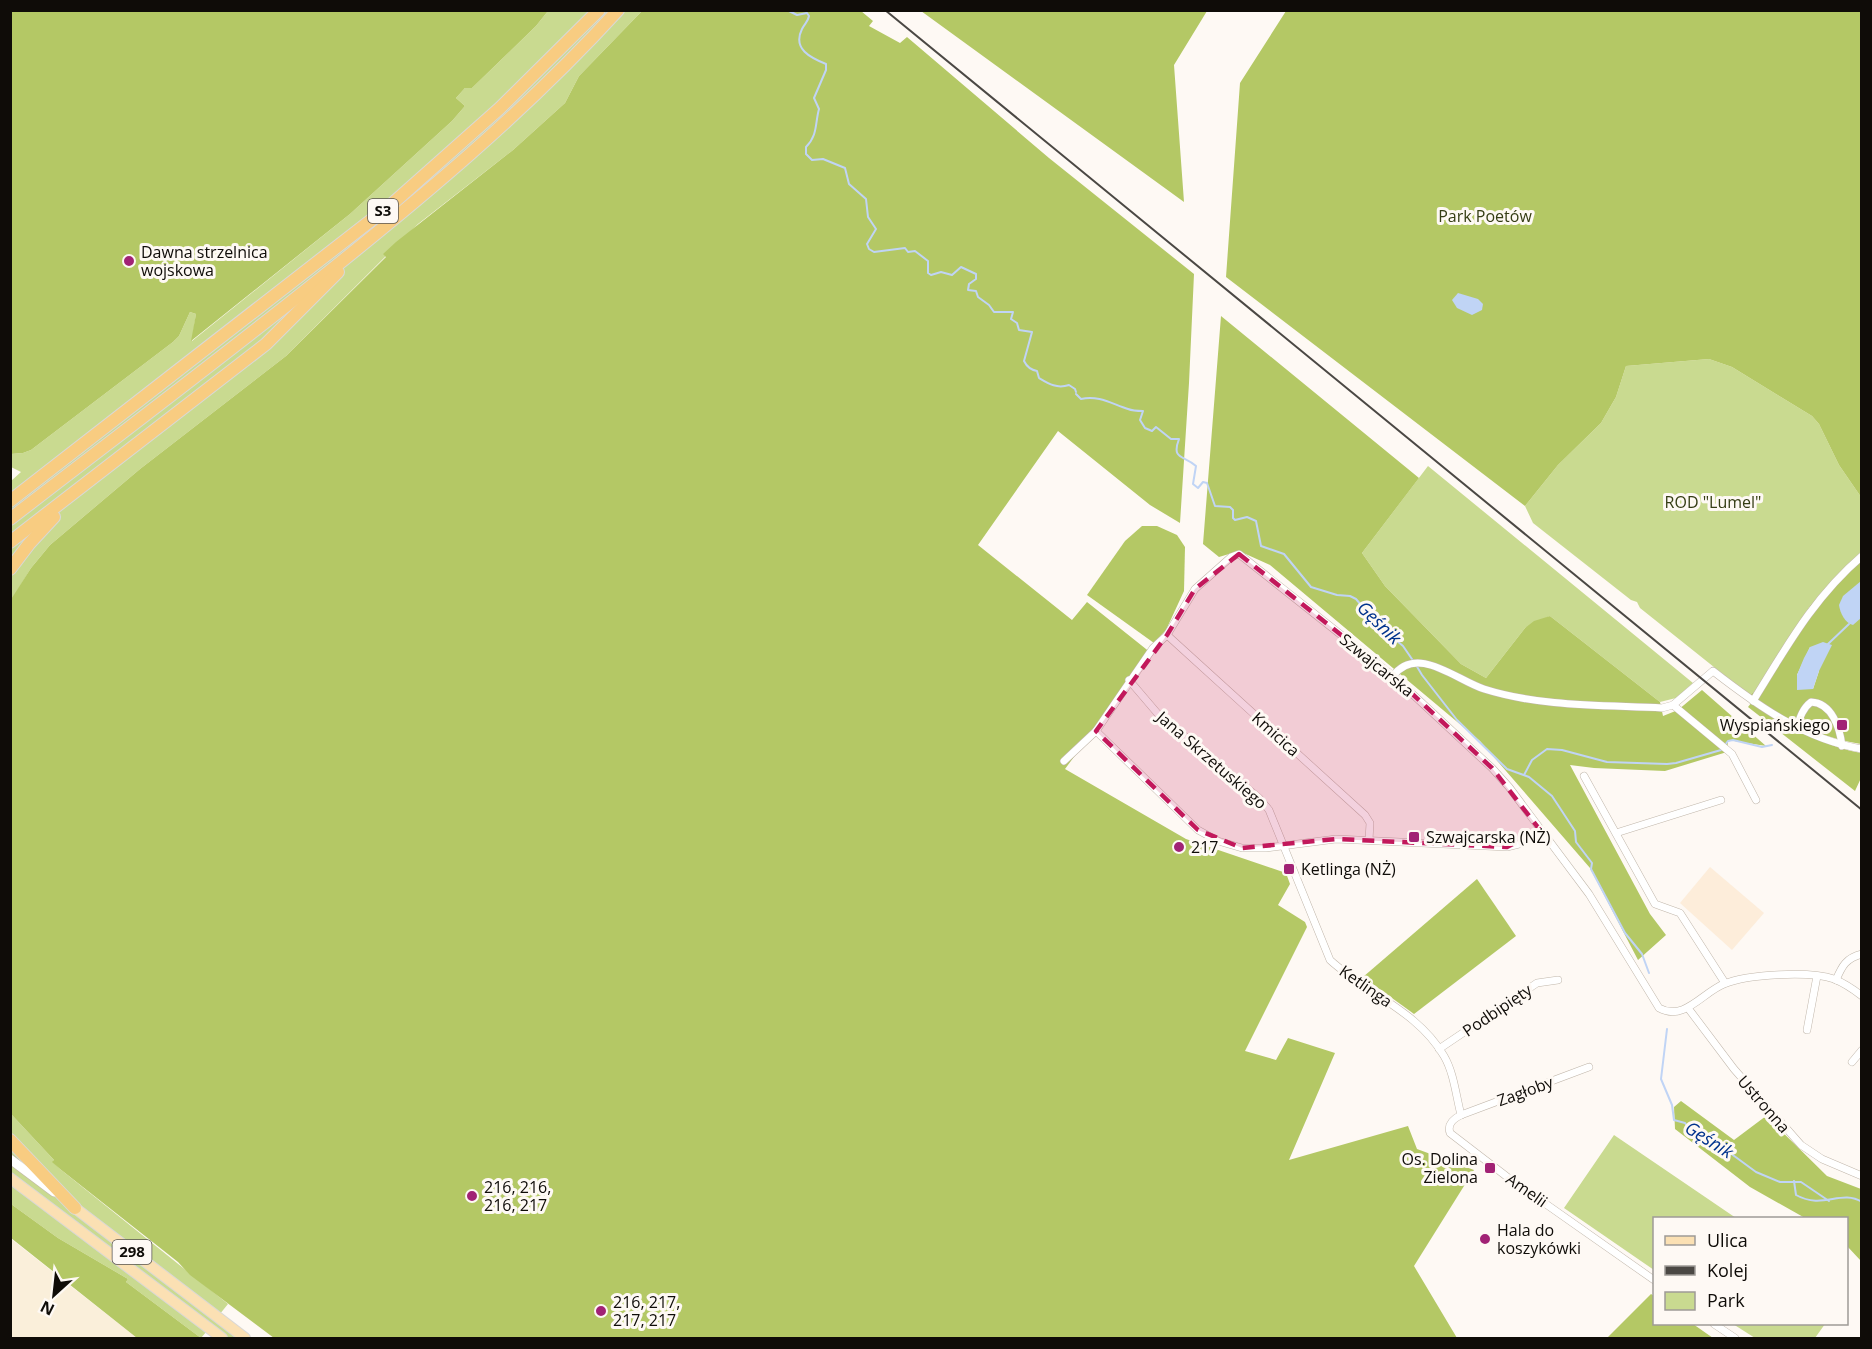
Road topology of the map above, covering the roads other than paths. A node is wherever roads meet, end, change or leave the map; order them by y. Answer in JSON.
{"nodes":[{"id":1,"x":599,"y":10,"type":"edge"},
{"id":2,"x":618,"y":10,"type":"edge"},
{"id":3,"x":361,"y":247,"type":"junction"},
{"id":4,"x":91,"y":481,"type":"junction"},
{"id":5,"x":10,"y":501,"type":"edge"},
{"id":6,"x":10,"y":519,"type":"edge"},
{"id":7,"x":10,"y":542,"type":"edge"},
{"id":8,"x":1862,"y":556,"type":"edge"},
{"id":9,"x":10,"y":569,"type":"edge"},
{"id":10,"x":1167,"y":635,"type":"junction"},
{"id":11,"x":1393,"y":676,"type":"junction"},
{"id":12,"x":1129,"y":680,"type":"junction"},
{"id":13,"x":1753,"y":701,"type":"junction"},
{"id":14,"x":1673,"y":705,"type":"junction"},
{"id":15,"x":1797,"y":727,"type":"junction"},
{"id":16,"x":1096,"y":730,"type":"junction"},
{"id":17,"x":1842,"y":746,"type":"junction"},
{"id":18,"x":1862,"y":749,"type":"edge"},
{"id":19,"x":1064,"y":761,"type":"dead end"},
{"id":20,"x":1584,"y":776,"type":"dead end"},
{"id":21,"x":1721,"y":800,"type":"dead end"},
{"id":22,"x":1756,"y":800,"type":"dead end"},
{"id":23,"x":1540,"y":830,"type":"junction"},
{"id":24,"x":1616,"y":833,"type":"junction"},
{"id":25,"x":1369,"y":840,"type":"junction"},
{"id":26,"x":1285,"y":846,"type":"junction"},
{"id":27,"x":1862,"y":954,"type":"edge"},
{"id":28,"x":1817,"y":976,"type":"junction"},
{"id":29,"x":1558,"y":980,"type":"dead end"},
{"id":30,"x":1836,"y":980,"type":"junction"},
{"id":31,"x":1725,"y":983,"type":"junction"},
{"id":32,"x":1862,"y":996,"type":"edge"},
{"id":33,"x":1688,"y":1008,"type":"junction"},
{"id":34,"x":1807,"y":1030,"type":"dead end"},
{"id":35,"x":1439,"y":1048,"type":"junction"},
{"id":36,"x":1862,"y":1050,"type":"edge"},
{"id":37,"x":1852,"y":1062,"type":"dead end"},
{"id":38,"x":1589,"y":1067,"type":"dead end"},
{"id":39,"x":1461,"y":1115,"type":"junction"},
{"id":40,"x":10,"y":1140,"type":"edge"},
{"id":41,"x":10,"y":1159,"type":"edge"},
{"id":42,"x":1862,"y":1176,"type":"edge"},
{"id":43,"x":10,"y":1178,"type":"edge"},
{"id":44,"x":75,"y":1208,"type":"junction"},
{"id":45,"x":1653,"y":1279,"type":"edge"},
{"id":46,"x":1717,"y":1325,"type":"edge"},
{"id":47,"x":222,"y":1338,"type":"edge"},
{"id":48,"x":245,"y":1338,"type":"edge"},
{"id":49,"x":1735,"y":1338,"type":"edge"}],
"edges":[{"from":1,"to":5,"type":"highway","number":"S3"},
{"from":2,"to":3,"type":"highway","number":"S3"},
{"from":3,"to":4,"type":"highway"},
{"from":3,"to":6,"type":"highway","number":"S3"},
{"from":4,"to":7,"type":"highway"},
{"from":4,"to":9,"type":"highway"},
{"from":8,"to":13,"type":"street"},
{"from":10,"to":11,"type":"street","name":"Szwajcarska"},
{"from":10,"to":12,"type":"street","name":"Szwajcarska"},
{"from":10,"to":25,"type":"street","name":"Kmicica"},
{"from":11,"to":14,"type":"street"},
{"from":11,"to":23,"type":"street","name":"Szwajcarska"},
{"from":12,"to":16,"type":"street","name":"Szwajcarska"},
{"from":12,"to":26,"type":"street","name":"Jana Skrzetuskiego"},
{"from":13,"to":14,"type":"street"},
{"from":13,"to":15,"type":"street"},
{"from":14,"to":22,"type":"street"},
{"from":15,"to":17,"type":"street"},
{"from":15,"to":17,"type":"street"},
{"from":16,"to":19,"type":"street","name":"Szwajcarska"},
{"from":16,"to":26,"type":"street"},
{"from":17,"to":18,"type":"street"},
{"from":20,"to":24,"type":"street"},
{"from":21,"to":24,"type":"street"},
{"from":23,"to":25,"type":"street"},
{"from":23,"to":33,"type":"street","name":"Szwajcarska"},
{"from":24,"to":31,"type":"street"},
{"from":25,"to":26,"type":"street"},
{"from":26,"to":35,"type":"street","name":"Ketlinga"},
{"from":27,"to":30,"type":"street"},
{"from":28,"to":30,"type":"street"},
{"from":28,"to":31,"type":"street"},
{"from":28,"to":34,"type":"street"},
{"from":29,"to":35,"type":"street","name":"Podbipięty"},
{"from":30,"to":32,"type":"street"},
{"from":31,"to":33,"type":"street"},
{"from":33,"to":42,"type":"street","name":"Ustronna"},
{"from":35,"to":39,"type":"street","name":"Ketlinga"},
{"from":36,"to":37,"type":"street"},
{"from":38,"to":39,"type":"street","name":"Zagłoby"},
{"from":39,"to":45,"type":"street","name":"Amelii"},
{"from":40,"to":44,"type":"highway"},
{"from":41,"to":44,"type":"street"},
{"from":43,"to":47,"type":"main road","number":"298"},
{"from":44,"to":48,"type":"main road","number":"298"},
{"from":46,"to":49,"type":"street"}]}
